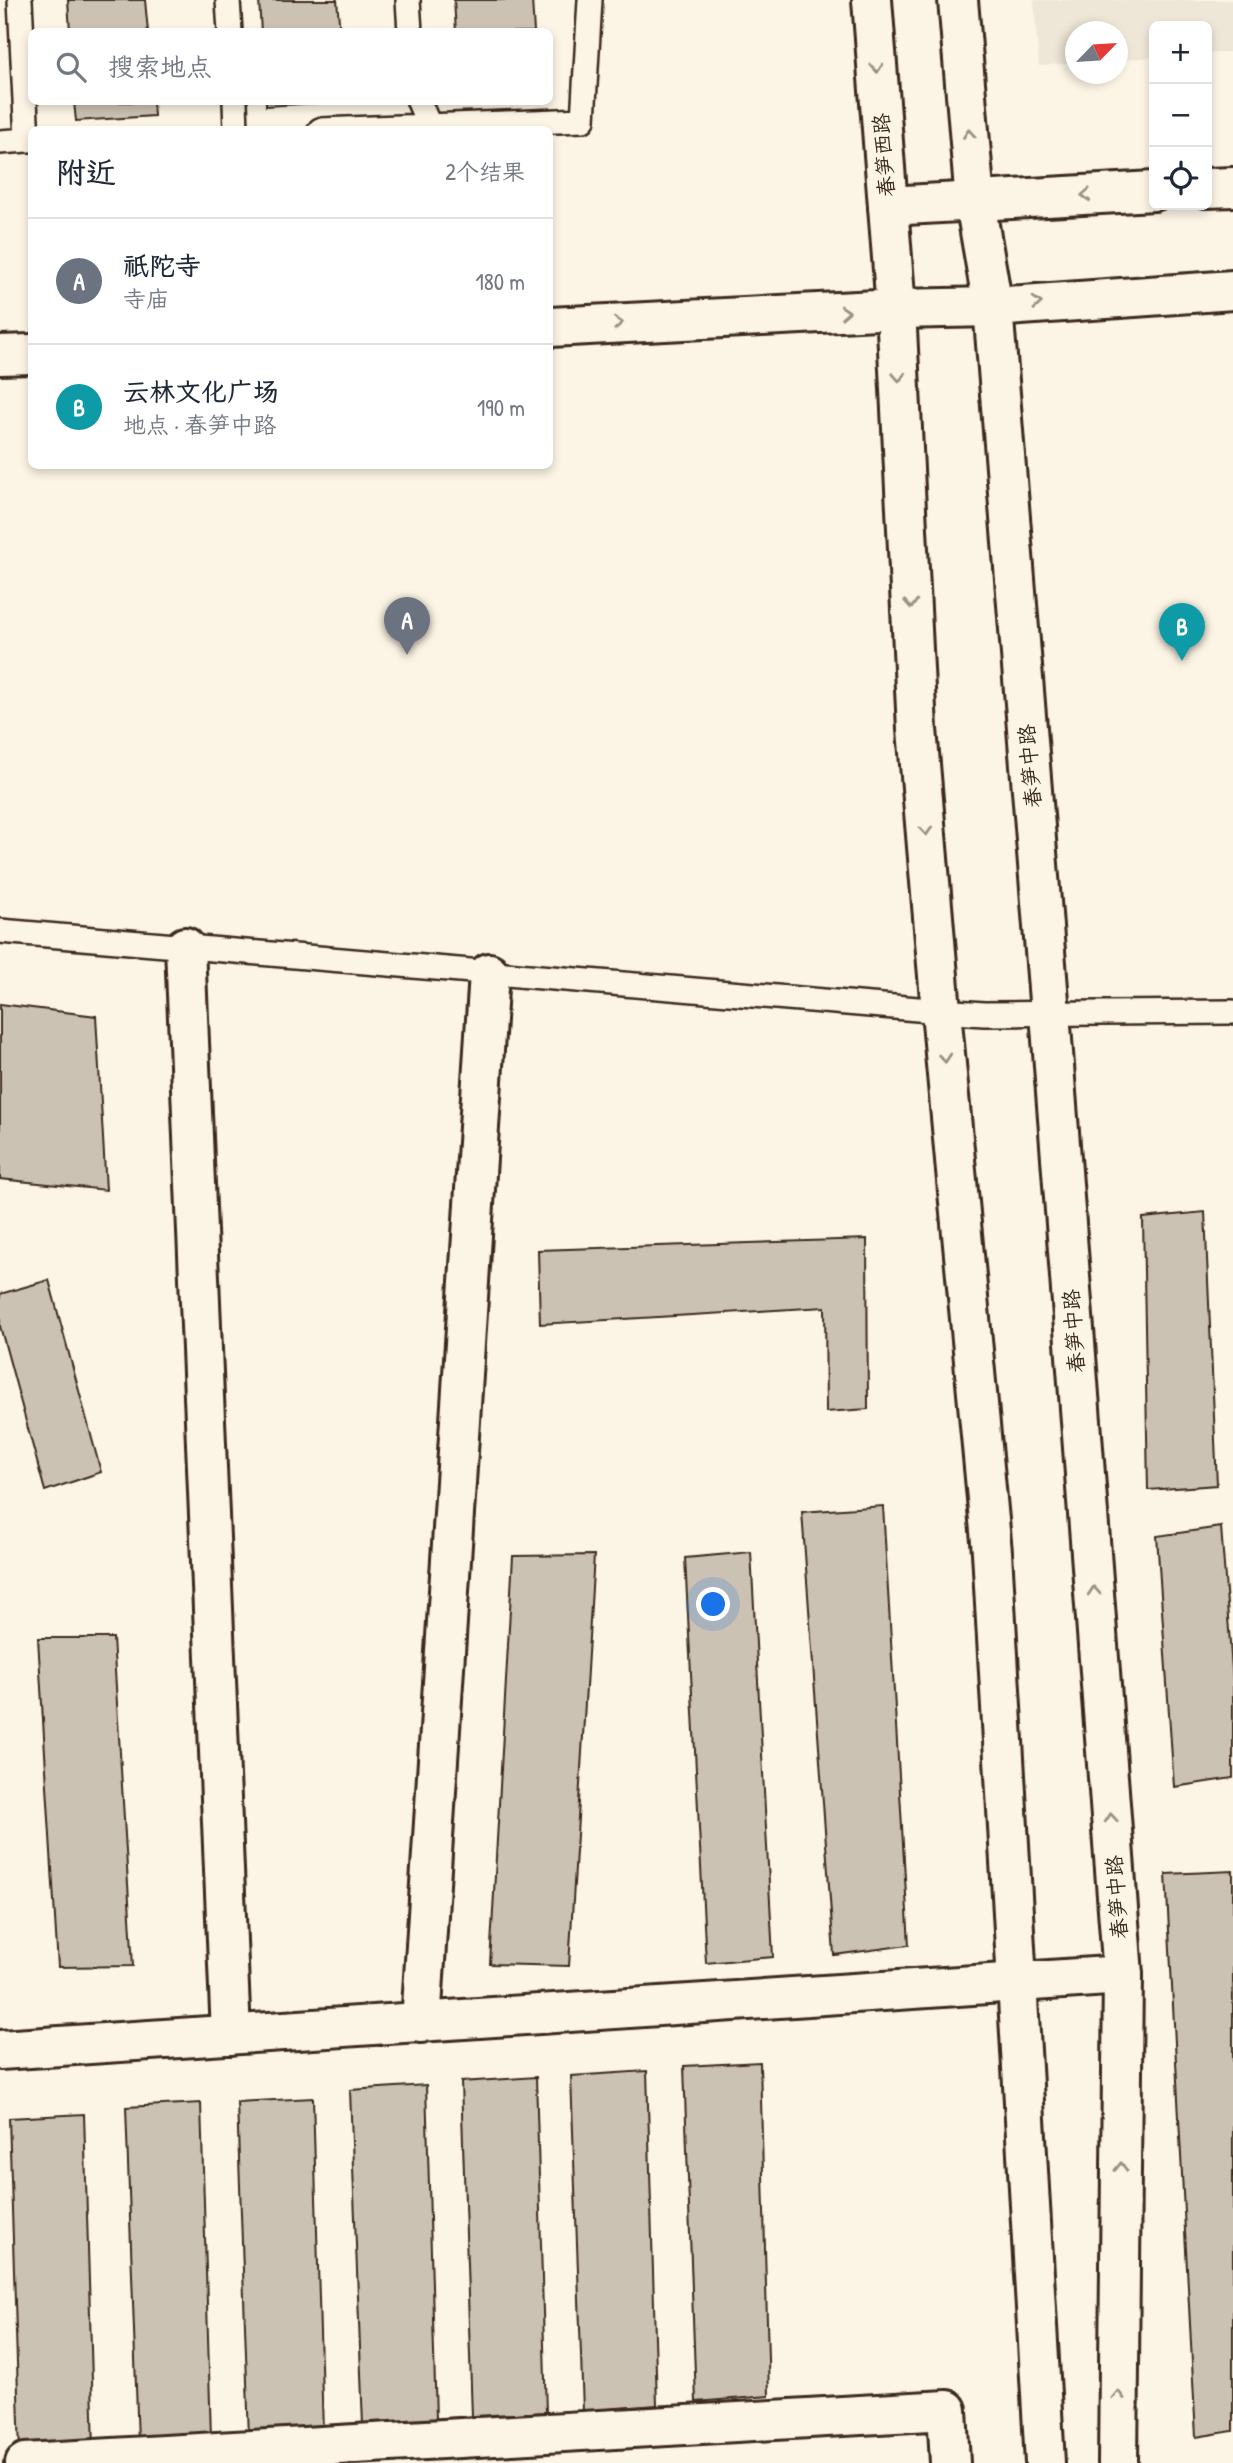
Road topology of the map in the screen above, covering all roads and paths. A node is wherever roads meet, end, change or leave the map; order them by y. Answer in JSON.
{"nodes":[{"id":1,"x":20,"y":0,"type":"edge"},
{"id":2,"x":228,"y":0,"type":"edge"},
{"id":3,"x":408,"y":0,"type":"edge"},
{"id":4,"x":590,"y":0,"type":"edge"},
{"id":5,"x":872,"y":0,"type":"edge"},
{"id":6,"x":958,"y":0,"type":"edge"},
{"id":7,"x":230,"y":28,"type":"edge"},
{"id":8,"x":410,"y":28,"type":"edge"},
{"id":9,"x":234,"y":105,"type":"edge"},
{"id":10,"x":420,"y":105,"type":"edge"},
{"id":11,"x":429,"y":125,"type":"junction"},
{"id":12,"x":28,"y":126,"type":"edge"},
{"id":13,"x":236,"y":126,"type":"edge"},
{"id":14,"x":407,"y":126,"type":"edge"},
{"id":15,"x":28,"y":140,"type":"edge"},
{"id":16,"x":0,"y":142,"type":"edge"},
{"id":17,"x":1233,"y":187,"type":"edge"},
{"id":18,"x":1212,"y":188,"type":"edge"},
{"id":19,"x":1149,"y":191,"type":"edge"},
{"id":20,"x":975,"y":202,"type":"junction"},
{"id":21,"x":888,"y":206,"type":"junction"},
{"id":22,"x":1233,"y":290,"type":"edge"},
{"id":23,"x":993,"y":307,"type":"junction"},
{"id":24,"x":896,"y":309,"type":"junction"},
{"id":25,"x":553,"y":327,"type":"edge"},
{"id":26,"x":28,"y":354,"type":"edge"},
{"id":27,"x":0,"y":355,"type":"edge"},
{"id":28,"x":0,"y":932,"type":"edge"},
{"id":29,"x":185,"y":947,"type":"junction"},
{"id":30,"x":489,"y":973,"type":"junction"},
{"id":31,"x":941,"y":1012,"type":"junction"},
{"id":32,"x":1233,"y":1012,"type":"edge"},
{"id":33,"x":1050,"y":1013,"type":"junction"},
{"id":34,"x":1123,"y":1975,"type":"junction"},
{"id":35,"x":1017,"y":1984,"type":"junction"},
{"id":36,"x":421,"y":2023,"type":"junction"},
{"id":37,"x":231,"y":2035,"type":"junction"},
{"id":38,"x":0,"y":2050,"type":"edge"},
{"id":39,"x":25,"y":2463,"type":"edge"},
{"id":40,"x":950,"y":2463,"type":"edge"},
{"id":41,"x":1045,"y":2463,"type":"edge"},
{"id":42,"x":1118,"y":2463,"type":"edge"}],
"edges":[{"from":1,"to":12,"type":"lane"},
{"from":2,"to":7,"type":"lane"},
{"from":3,"to":8,"type":"lane"},
{"from":4,"to":11,"type":"lane"},
{"from":5,"to":21,"type":"main road","name":"春笋西路","one_way":true},
{"from":20,"to":6,"type":"main road","one_way":true},
{"from":9,"to":13,"type":"lane"},
{"from":10,"to":11,"type":"lane"},
{"from":11,"to":14,"type":"lane"},
{"from":15,"to":16,"type":"lane"},
{"from":17,"to":18,"type":"main road"},
{"from":19,"to":20,"type":"main road","one_way":true},
{"from":20,"to":21,"type":"main road"},
{"from":20,"to":23,"type":"main road","name":"春笋中路"},
{"from":21,"to":24,"type":"main road","name":"春笋西路"},
{"from":23,"to":22,"type":"main road","one_way":true},
{"from":23,"to":24,"type":"main road"},
{"from":23,"to":33,"type":"main road","name":"春笋中路"},
{"from":25,"to":24,"type":"main road","one_way":true},
{"from":24,"to":31,"type":"main road","one_way":true},
{"from":26,"to":27,"type":"main road"},
{"from":28,"to":29,"type":"lane"},
{"from":29,"to":30,"type":"lane"},
{"from":29,"to":37,"type":"main road"},
{"from":30,"to":31,"type":"lane"},
{"from":30,"to":36,"type":"main road"},
{"from":31,"to":33,"type":"lane"},
{"from":31,"to":35,"type":"main road","one_way":true},
{"from":32,"to":33,"type":"lane"},
{"from":34,"to":33,"type":"main road","name":"春笋中路","one_way":true},
{"from":34,"to":35,"type":"main road"},
{"from":42,"to":34,"type":"main road","name":"春笋中路","one_way":true},
{"from":35,"to":36,"type":"main road"},
{"from":35,"to":41,"type":"main road"},
{"from":36,"to":37,"type":"main road"},
{"from":37,"to":38,"type":"main road"},
{"from":39,"to":40,"type":"main road"}]}
